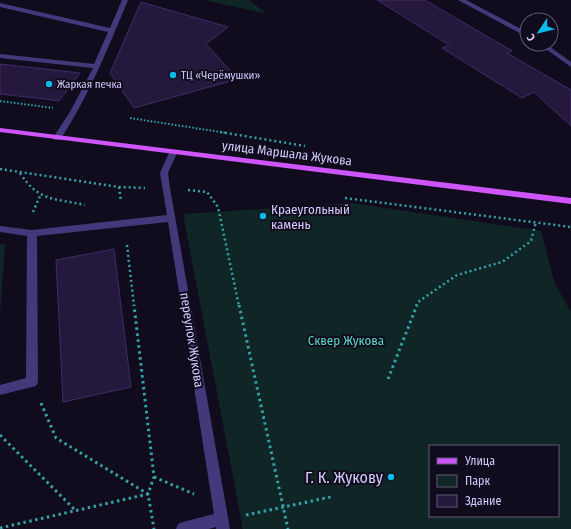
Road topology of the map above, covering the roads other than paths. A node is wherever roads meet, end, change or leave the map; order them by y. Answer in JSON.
{"nodes":[{"id":1,"x":125,"y":0,"type":"edge"},
{"id":2,"x":461,"y":0,"type":"edge"},
{"id":3,"x":0,"y":6,"type":"edge"},
{"id":4,"x":519,"y":30,"type":"edge"},
{"id":5,"x":112,"y":31,"type":"junction"},
{"id":6,"x":553,"y":52,"type":"edge"},
{"id":7,"x":0,"y":56,"type":"edge"},
{"id":8,"x":571,"y":65,"type":"edge"},
{"id":9,"x":97,"y":66,"type":"junction"},
{"id":10,"x":0,"y":130,"type":"edge"},
{"id":11,"x":57,"y":138,"type":"junction"},
{"id":12,"x":173,"y":153,"type":"junction"},
{"id":13,"x":571,"y":201,"type":"edge"},
{"id":14,"x":172,"y":218,"type":"junction"},
{"id":15,"x":0,"y":229,"type":"edge"},
{"id":16,"x":32,"y":233,"type":"junction"},
{"id":17,"x":0,"y":390,"type":"edge"},
{"id":18,"x":222,"y":524,"type":"edge"},
{"id":19,"x":183,"y":529,"type":"edge"}],
"edges":[{"from":1,"to":5,"type":"street"},
{"from":2,"to":4,"type":"street"},
{"from":3,"to":5,"type":"street"},
{"from":5,"to":9,"type":"street"},
{"from":6,"to":8,"type":"street"},
{"from":7,"to":9,"type":"street"},
{"from":9,"to":11,"type":"street"},
{"from":10,"to":11,"type":"main road","name":"улица Маршала Жукова"},
{"from":11,"to":12,"type":"main road","name":"улица Маршала Жукова"},
{"from":12,"to":13,"type":"main road","name":"улица Маршала Жукова"},
{"from":12,"to":14,"type":"street","name":"переулок Жукова"},
{"from":14,"to":16,"type":"street"},
{"from":14,"to":18,"type":"street","name":"переулок Жукова"},
{"from":15,"to":16,"type":"street"},
{"from":16,"to":17,"type":"street"},
{"from":18,"to":19,"type":"street"}]}
